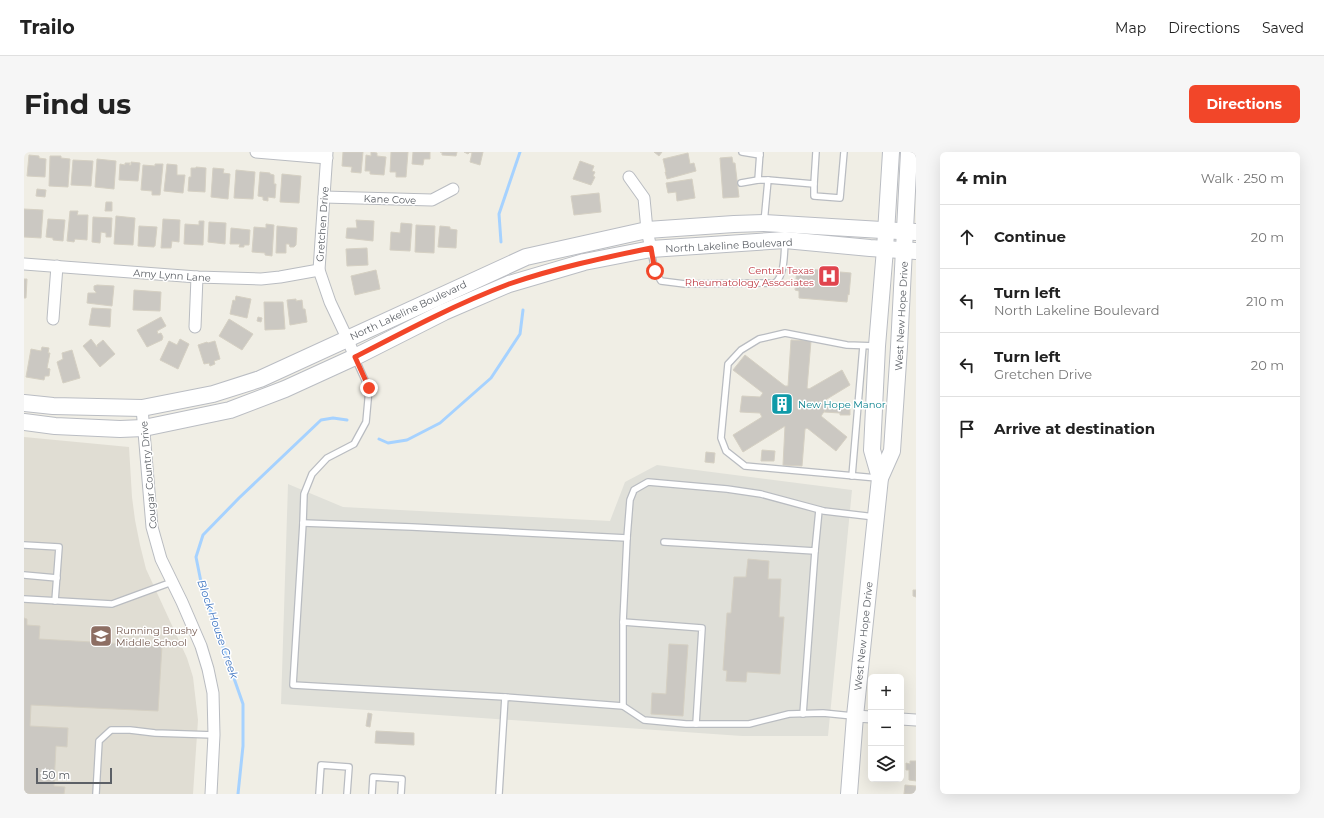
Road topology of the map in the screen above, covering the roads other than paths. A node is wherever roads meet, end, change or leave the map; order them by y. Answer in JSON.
{"nodes":[{"id":1,"x":256,"y":152,"type":"edge"},
{"id":2,"x":742,"y":152,"type":"edge"},
{"id":3,"x":816,"y":152,"type":"edge"},
{"id":4,"x":844,"y":152,"type":"edge"},
{"id":5,"x":891,"y":152,"type":"edge"},
{"id":6,"x":909,"y":152,"type":"edge"},
{"id":7,"x":760,"y":154,"type":"edge"},
{"id":8,"x":327,"y":155,"type":"edge"},
{"id":9,"x":629,"y":177,"type":"dead end"},
{"id":10,"x":758,"y":180,"type":"junction"},
{"id":11,"x":768,"y":180,"type":"junction"},
{"id":12,"x":741,"y":183,"type":"dead end"},
{"id":13,"x":814,"y":184,"type":"junction"},
{"id":14,"x":453,"y":189,"type":"dead end"},
{"id":15,"x":324,"y":197,"type":"junction"},
{"id":16,"x":764,"y":223,"type":"junction"},
{"id":17,"x":647,"y":230,"type":"junction"},
{"id":18,"x":886,"y":230,"type":"junction"},
{"id":19,"x":911,"y":232,"type":"edge"},
{"id":20,"x":785,"y":240,"type":"junction"},
{"id":21,"x":651,"y":248,"type":"junction"},
{"id":22,"x":885,"y":249,"type":"junction"},
{"id":23,"x":910,"y":250,"type":"edge"},
{"id":24,"x":24,"y":264,"type":"edge"},
{"id":25,"x":57,"y":266,"type":"junction"},
{"id":26,"x":319,"y":270,"type":"junction"},
{"id":27,"x":197,"y":277,"type":"junction"},
{"id":28,"x":53,"y":319,"type":"dead end"},
{"id":29,"x":195,"y":327,"type":"dead end"},
{"id":30,"x":347,"y":338,"type":"junction"},
{"id":31,"x":870,"y":346,"type":"junction"},
{"id":32,"x":355,"y":357,"type":"junction"},
{"id":33,"x":24,"y":403,"type":"edge"},
{"id":34,"x":142,"y":408,"type":"junction"},
{"id":35,"x":24,"y":422,"type":"edge"},
{"id":36,"x":144,"y":428,"type":"junction"},
{"id":37,"x":852,"y":476,"type":"junction"},
{"id":38,"x":880,"y":478,"type":"junction"},
{"id":39,"x":819,"y":510,"type":"junction"},
{"id":40,"x":876,"y":517,"type":"junction"},
{"id":41,"x":303,"y":523,"type":"junction"},
{"id":42,"x":627,"y":538,"type":"junction"},
{"id":43,"x":664,"y":542,"type":"dead end"},
{"id":44,"x":24,"y":545,"type":"edge"},
{"id":45,"x":815,"y":551,"type":"junction"},
{"id":46,"x":24,"y":575,"type":"edge"},
{"id":47,"x":57,"y":578,"type":"junction"},
{"id":48,"x":172,"y":582,"type":"junction"},
{"id":49,"x":24,"y":599,"type":"edge"},
{"id":50,"x":55,"y":601,"type":"junction"},
{"id":51,"x":623,"y":622,"type":"junction"},
{"id":52,"x":505,"y":697,"type":"junction"},
{"id":53,"x":623,"y":706,"type":"junction"},
{"id":54,"x":803,"y":714,"type":"junction"},
{"id":55,"x":854,"y":716,"type":"junction"},
{"id":56,"x":868,"y":717,"type":"edge"},
{"id":57,"x":904,"y":719,"type":"edge"},
{"id":58,"x":916,"y":720,"type":"edge"},
{"id":59,"x":696,"y":724,"type":"junction"},
{"id":60,"x":214,"y":735,"type":"junction"},
{"id":61,"x":96,"y":794,"type":"edge"},
{"id":62,"x":211,"y":794,"type":"edge"},
{"id":63,"x":319,"y":794,"type":"edge"},
{"id":64,"x":347,"y":794,"type":"edge"},
{"id":65,"x":372,"y":794,"type":"edge"},
{"id":66,"x":401,"y":794,"type":"edge"},
{"id":67,"x":499,"y":794,"type":"edge"},
{"id":68,"x":849,"y":794,"type":"edge"}],
"edges":[{"from":1,"to":8,"type":"street"},
{"from":2,"to":7,"type":"lane"},
{"from":3,"to":13,"type":"lane"},
{"from":4,"to":13,"type":"lane"},
{"from":5,"to":18,"type":"main road","name":"West New Hope Drive"},
{"from":6,"to":19,"type":"main road","name":"West New Hope Drive"},
{"from":7,"to":10,"type":"lane"},
{"from":8,"to":15,"type":"street","name":"Gretchen Drive"},
{"from":9,"to":17,"type":"street"},
{"from":10,"to":11,"type":"lane"},
{"from":10,"to":12,"type":"lane"},
{"from":11,"to":13,"type":"lane"},
{"from":11,"to":16,"type":"lane"},
{"from":14,"to":15,"type":"street","name":"Kane Cove"},
{"from":15,"to":26,"type":"street","name":"Gretchen Drive"},
{"from":16,"to":17,"type":"main road","name":"North Lakeline Boulevard"},
{"from":16,"to":18,"type":"main road","name":"North Lakeline Boulevard"},
{"from":17,"to":21,"type":"street"},
{"from":17,"to":30,"type":"main road","name":"North Lakeline Boulevard"},
{"from":18,"to":19,"type":"main road","name":"North Lakeline Boulevard"},
{"from":18,"to":22,"type":"main road","name":"West New Hope Drive"},
{"from":19,"to":23,"type":"main road","name":"West New Hope Drive"},
{"from":20,"to":21,"type":"main road","name":"North Lakeline Boulevard"},
{"from":20,"to":21,"type":"lane"},
{"from":20,"to":22,"type":"main road","name":"North Lakeline Boulevard"},
{"from":21,"to":32,"type":"main road","name":"North Lakeline Boulevard"},
{"from":22,"to":23,"type":"main road","name":"North Lakeline Boulevard"},
{"from":22,"to":31,"type":"main road","name":"West New Hope Drive"},
{"from":23,"to":38,"type":"main road","name":"West New Hope Drive"},
{"from":24,"to":25,"type":"street","name":"Amy Lynn Lane"},
{"from":25,"to":27,"type":"street","name":"Amy Lynn Lane"},
{"from":25,"to":28,"type":"street"},
{"from":26,"to":27,"type":"street","name":"Amy Lynn Lane"},
{"from":26,"to":30,"type":"street","name":"Gretchen Drive"},
{"from":27,"to":29,"type":"street"},
{"from":30,"to":32,"type":"street","name":"Gretchen Drive"},
{"from":30,"to":34,"type":"main road","name":"North Lakeline Boulevard"},
{"from":31,"to":37,"type":"lane"},
{"from":31,"to":37,"type":"lane"},
{"from":31,"to":38,"type":"main road","name":"West New Hope Drive"},
{"from":32,"to":36,"type":"main road","name":"North Lakeline Boulevard"},
{"from":32,"to":41,"type":"lane","name":"Gretchen Drive"},
{"from":33,"to":34,"type":"main road","name":"North Lakeline Boulevard"},
{"from":34,"to":36,"type":"street","name":"Cougar Country Drive"},
{"from":35,"to":36,"type":"main road","name":"North Lakeline Boulevard"},
{"from":36,"to":48,"type":"street","name":"Cougar Country Drive"},
{"from":37,"to":38,"type":"lane"},
{"from":38,"to":40,"type":"main road","name":"West New Hope Drive"},
{"from":39,"to":40,"type":"lane"},
{"from":39,"to":42,"type":"lane"},
{"from":39,"to":45,"type":"lane"},
{"from":40,"to":55,"type":"main road","name":"West New Hope Drive"},
{"from":41,"to":42,"type":"lane"},
{"from":41,"to":52,"type":"lane","name":"Gretchen Drive"},
{"from":42,"to":51,"type":"lane"},
{"from":43,"to":45,"type":"lane"},
{"from":44,"to":47,"type":"lane"},
{"from":45,"to":54,"type":"lane"},
{"from":46,"to":47,"type":"lane"},
{"from":47,"to":50,"type":"lane"},
{"from":48,"to":50,"type":"lane"},
{"from":48,"to":60,"type":"street","name":"Cougar Country Drive"},
{"from":49,"to":50,"type":"lane"},
{"from":51,"to":53,"type":"lane"},
{"from":51,"to":59,"type":"lane"},
{"from":52,"to":53,"type":"lane"},
{"from":52,"to":67,"type":"lane"},
{"from":53,"to":59,"type":"lane"},
{"from":54,"to":55,"type":"lane"},
{"from":54,"to":59,"type":"lane"},
{"from":55,"to":56,"type":"street"},
{"from":55,"to":68,"type":"main road","name":"West New Hope Drive"},
{"from":57,"to":58,"type":"street"},
{"from":60,"to":61,"type":"lane"},
{"from":60,"to":62,"type":"street","name":"Cougar Country Drive"},
{"from":63,"to":64,"type":"lane"},
{"from":65,"to":66,"type":"lane"}]}
